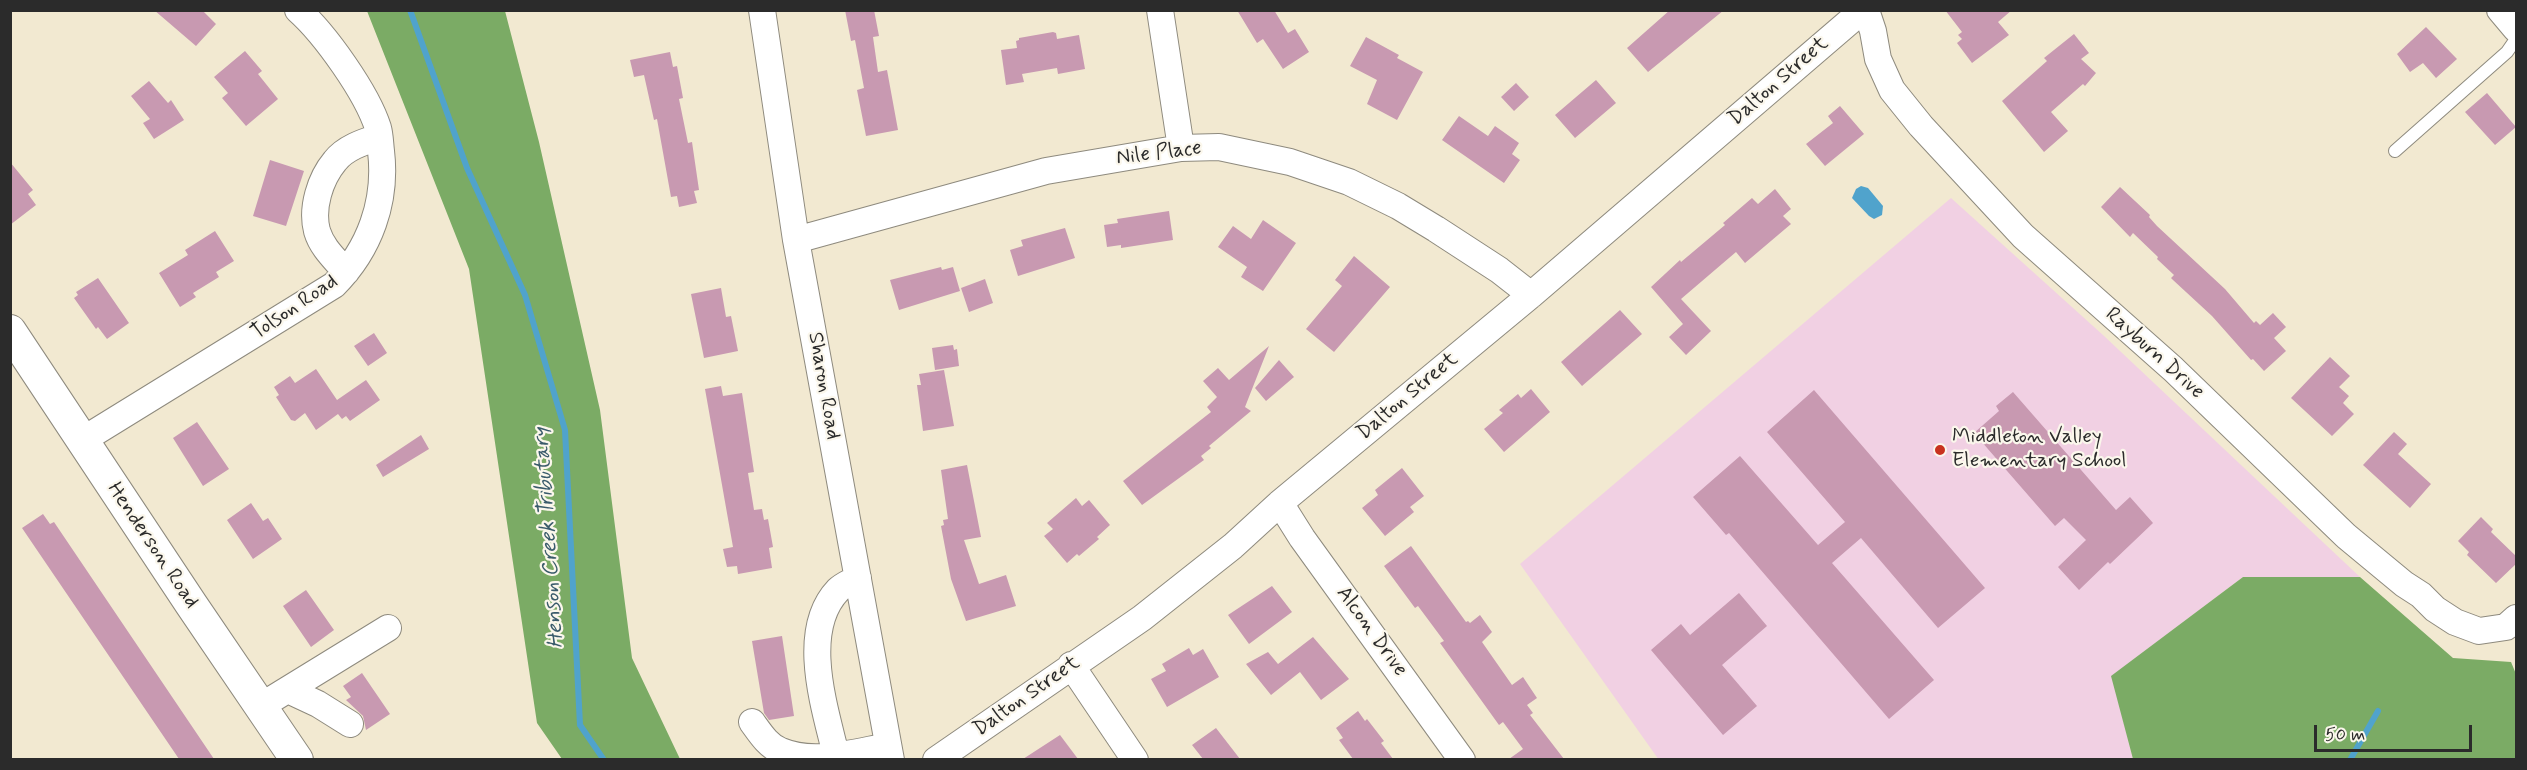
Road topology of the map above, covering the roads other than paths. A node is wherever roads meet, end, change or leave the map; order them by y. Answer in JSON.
{"nodes":[{"id":1,"x":298,"y":10,"type":"edge"},
{"id":2,"x":762,"y":10,"type":"edge"},
{"id":3,"x":1160,"y":10,"type":"edge"},
{"id":4,"x":1864,"y":10,"type":"edge"},
{"id":5,"x":2500,"y":10,"type":"edge"},
{"id":6,"x":2517,"y":29,"type":"edge"},
{"id":7,"x":2517,"y":39,"type":"edge"},
{"id":8,"x":379,"y":137,"type":"junction"},
{"id":9,"x":1181,"y":148,"type":"junction"},
{"id":10,"x":2395,"y":151,"type":"dead end"},
{"id":11,"x":796,"y":240,"type":"junction"},
{"id":12,"x":346,"y":272,"type":"junction"},
{"id":13,"x":1531,"y":294,"type":"junction"},
{"id":14,"x":10,"y":331,"type":"edge"},
{"id":15,"x":81,"y":441,"type":"junction"},
{"id":16,"x":1280,"y":503,"type":"junction"},
{"id":17,"x":858,"y":578,"type":"junction"},
{"id":18,"x":2511,"y":622,"type":"edge"},
{"id":19,"x":387,"y":628,"type":"dead end"},
{"id":20,"x":1071,"y":665,"type":"junction"},
{"id":21,"x":288,"y":690,"type":"junction"},
{"id":22,"x":261,"y":706,"type":"junction"},
{"id":23,"x":752,"y":722,"type":"dead end"},
{"id":24,"x":350,"y":724,"type":"dead end"},
{"id":25,"x":889,"y":753,"type":"edge"},
{"id":26,"x":836,"y":755,"type":"junction"},
{"id":27,"x":297,"y":759,"type":"edge"},
{"id":28,"x":936,"y":759,"type":"edge"},
{"id":29,"x":1135,"y":759,"type":"edge"},
{"id":30,"x":1462,"y":759,"type":"edge"}],
"edges":[{"from":1,"to":8,"type":"street","name":"Tolson Road"},
{"from":2,"to":11,"type":"street","name":"Sharon Road"},
{"from":3,"to":9,"type":"street"},
{"from":4,"to":13,"type":"street","name":"Dalton Street"},
{"from":4,"to":18,"type":"street","name":"Rayburn Drive"},
{"from":5,"to":6,"type":"street"},
{"from":7,"to":10,"type":"lane"},
{"from":8,"to":12,"type":"street","name":"Tolson Road"},
{"from":8,"to":12,"type":"street"},
{"from":9,"to":11,"type":"street","name":"Nile Place"},
{"from":9,"to":13,"type":"street","name":"Nile Place"},
{"from":11,"to":17,"type":"street","name":"Sharon Road"},
{"from":12,"to":15,"type":"street","name":"Tolson Road"},
{"from":13,"to":16,"type":"street","name":"Dalton Street"},
{"from":14,"to":15,"type":"street","name":"Henderson Road"},
{"from":15,"to":22,"type":"street","name":"Henderson Road"},
{"from":16,"to":20,"type":"street","name":"Dalton Street"},
{"from":16,"to":30,"type":"street","name":"Alcon Drive"},
{"from":17,"to":25,"type":"street","name":"Sharon Road"},
{"from":17,"to":26,"type":"street"},
{"from":19,"to":21,"type":"street"},
{"from":20,"to":28,"type":"street","name":"Dalton Street"},
{"from":20,"to":29,"type":"street"},
{"from":21,"to":22,"type":"street"},
{"from":21,"to":24,"type":"street"},
{"from":22,"to":27,"type":"street","name":"Henderson Road"},
{"from":23,"to":26,"type":"street"},
{"from":25,"to":26,"type":"street"}]}
